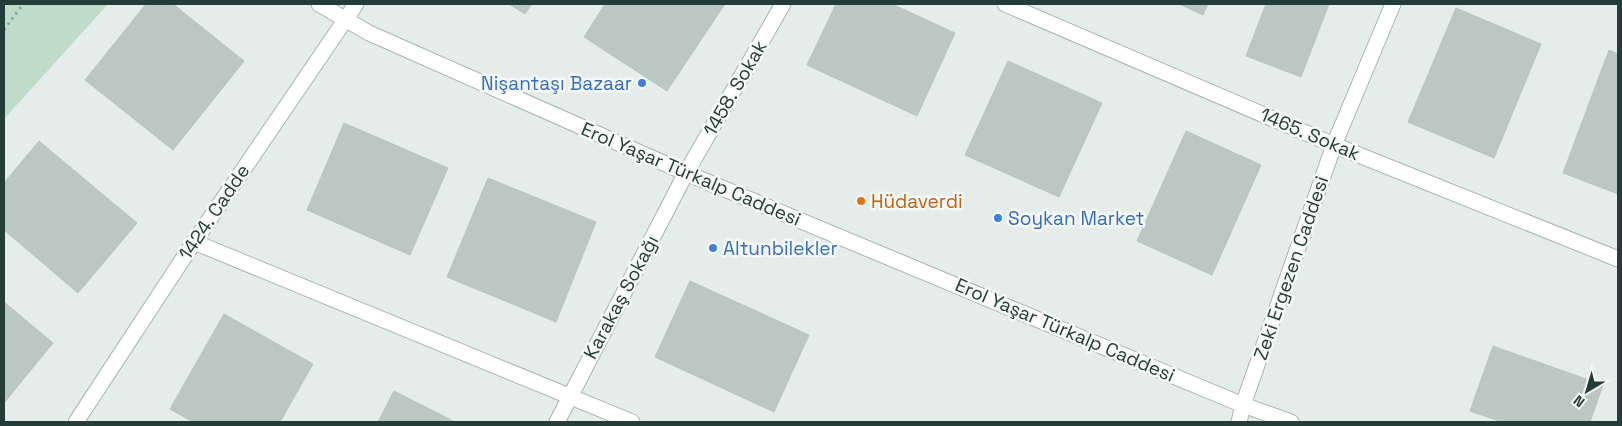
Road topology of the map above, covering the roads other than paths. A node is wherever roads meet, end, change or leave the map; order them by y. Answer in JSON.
{"nodes":[{"id":1,"x":319,"y":4,"type":"edge"},
{"id":2,"x":356,"y":4,"type":"edge"},
{"id":3,"x":783,"y":4,"type":"edge"},
{"id":4,"x":1005,"y":4,"type":"edge"},
{"id":5,"x":1393,"y":4,"type":"edge"},
{"id":6,"x":346,"y":20,"type":"junction"},
{"id":7,"x":1334,"y":145,"type":"junction"},
{"id":8,"x":686,"y":173,"type":"junction"},
{"id":9,"x":194,"y":242,"type":"junction"},
{"id":10,"x":1618,"y":260,"type":"edge"},
{"id":11,"x":569,"y":396,"type":"junction"},
{"id":12,"x":1243,"y":404,"type":"junction"},
{"id":13,"x":76,"y":422,"type":"edge"},
{"id":14,"x":557,"y":422,"type":"edge"},
{"id":15,"x":632,"y":422,"type":"edge"},
{"id":16,"x":1239,"y":422,"type":"edge"},
{"id":17,"x":1291,"y":422,"type":"edge"}],
"edges":[{"from":1,"to":6,"type":"street","name":"Erol Yaşar Türkalp Caddesi"},
{"from":2,"to":6,"type":"street","name":"1424. Cadde"},
{"from":3,"to":8,"type":"street","name":"1458. Sokak"},
{"from":4,"to":7,"type":"street","name":"1465. Sokak"},
{"from":5,"to":7,"type":"street","name":"Zeki Ergezen Caddesi"},
{"from":6,"to":8,"type":"street","name":"Erol Yaşar Türkalp Caddesi"},
{"from":6,"to":9,"type":"street","name":"1424. Cadde"},
{"from":7,"to":10,"type":"street","name":"1465. Sokak"},
{"from":7,"to":12,"type":"street","name":"Zeki Ergezen Caddesi"},
{"from":8,"to":11,"type":"street","name":"Karakaş Sokağı"},
{"from":8,"to":12,"type":"street","name":"Erol Yaşar Türkalp Caddesi"},
{"from":9,"to":11,"type":"street"},
{"from":9,"to":13,"type":"street","name":"1424. Cadde"},
{"from":11,"to":14,"type":"street","name":"Karakaş Sokağı"},
{"from":11,"to":15,"type":"street"},
{"from":12,"to":16,"type":"street","name":"Zeki Ergezen Caddesi"},
{"from":12,"to":17,"type":"street","name":"Erol Yaşar Türkalp Caddesi"}]}
